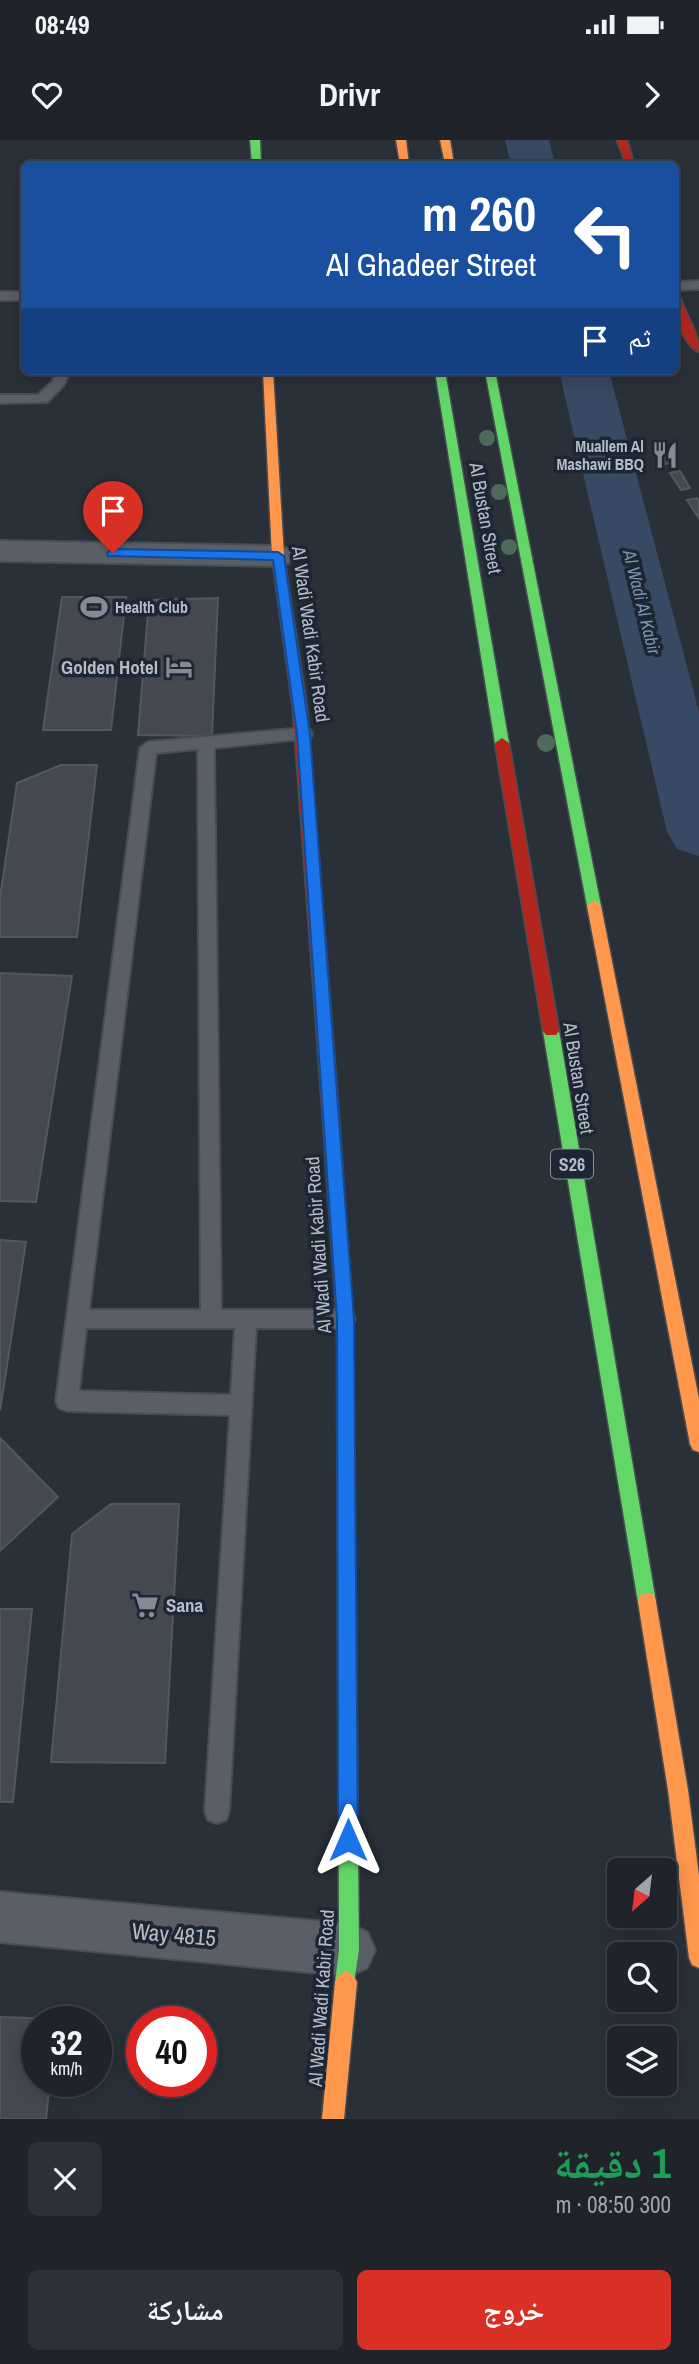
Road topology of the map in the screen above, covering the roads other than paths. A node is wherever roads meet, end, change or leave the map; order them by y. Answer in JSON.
{"nodes":[{"id":1,"x":255,"y":140,"type":"edge"},
{"id":2,"x":401,"y":140,"type":"edge"},
{"id":3,"x":445,"y":140,"type":"edge"},
{"id":4,"x":622,"y":140,"type":"edge"},
{"id":5,"x":257,"y":161,"type":"edge"},
{"id":6,"x":404,"y":161,"type":"edge"},
{"id":7,"x":449,"y":161,"type":"edge"},
{"id":8,"x":629,"y":161,"type":"edge"},
{"id":9,"x":699,"y":285,"type":"edge"},
{"id":10,"x":679,"y":286,"type":"edge"},
{"id":11,"x":0,"y":296,"type":"edge"},
{"id":12,"x":21,"y":296,"type":"edge"},
{"id":13,"x":679,"y":310,"type":"edge"},
{"id":14,"x":699,"y":349,"type":"edge"},
{"id":15,"x":62,"y":375,"type":"edge"},
{"id":16,"x":268,"y":375,"type":"edge"},
{"id":17,"x":441,"y":375,"type":"edge"},
{"id":18,"x":492,"y":375,"type":"edge"},
{"id":19,"x":0,"y":399,"type":"edge"},
{"id":20,"x":1,"y":556,"type":"edge"},
{"id":21,"x":278,"y":556,"type":"junction"},
{"id":22,"x":304,"y":734,"type":"junction"},
{"id":23,"x":205,"y":743,"type":"junction"},
{"id":24,"x":76,"y":1319,"type":"junction"},
{"id":25,"x":211,"y":1319,"type":"junction"},
{"id":26,"x":246,"y":1319,"type":"junction"},
{"id":27,"x":345,"y":1319,"type":"junction"},
{"id":28,"x":240,"y":1405,"type":"junction"},
{"id":29,"x":699,"y":1444,"type":"edge"},
{"id":30,"x":217,"y":1811,"type":"dead end"},
{"id":31,"x":0,"y":1917,"type":"edge"},
{"id":32,"x":349,"y":1950,"type":"junction"},
{"id":33,"x":699,"y":1958,"type":"edge"},
{"id":34,"x":333,"y":2119,"type":"edge"}],
"edges":[{"from":1,"to":5,"type":"main road"},
{"from":2,"to":6,"type":"main road"},
{"from":3,"to":7,"type":"main road"},
{"from":4,"to":8,"type":"main road"},
{"from":9,"to":10,"type":"lane"},
{"from":11,"to":12,"type":"lane"},
{"from":13,"to":14,"type":"main road"},
{"from":15,"to":19,"type":"lane"},
{"from":16,"to":21,"type":"main road","name":"Al Wadi Wadi Kabir Road"},
{"from":17,"to":33,"type":"main road","name":"Al Bustan Street","number":"S26"},
{"from":18,"to":29,"type":"main road","name":"Al Bustan Street"},
{"from":20,"to":21,"type":"street"},
{"from":21,"to":22,"type":"main road","name":"Al Wadi Wadi Kabir Road"},
{"from":22,"to":23,"type":"lane"},
{"from":22,"to":27,"type":"main road","name":"Al Wadi Wadi Kabir Road"},
{"from":23,"to":24,"type":"lane"},
{"from":23,"to":25,"type":"lane"},
{"from":24,"to":25,"type":"lane"},
{"from":24,"to":28,"type":"lane"},
{"from":25,"to":26,"type":"lane"},
{"from":26,"to":27,"type":"lane"},
{"from":26,"to":28,"type":"lane"},
{"from":27,"to":32,"type":"main road","name":"Al Wadi Wadi Kabir Road"},
{"from":28,"to":30,"type":"lane"},
{"from":31,"to":32,"type":"street","name":"Way 4815"},
{"from":32,"to":34,"type":"main road","name":"Al Wadi Wadi Kabir Road"}]}
